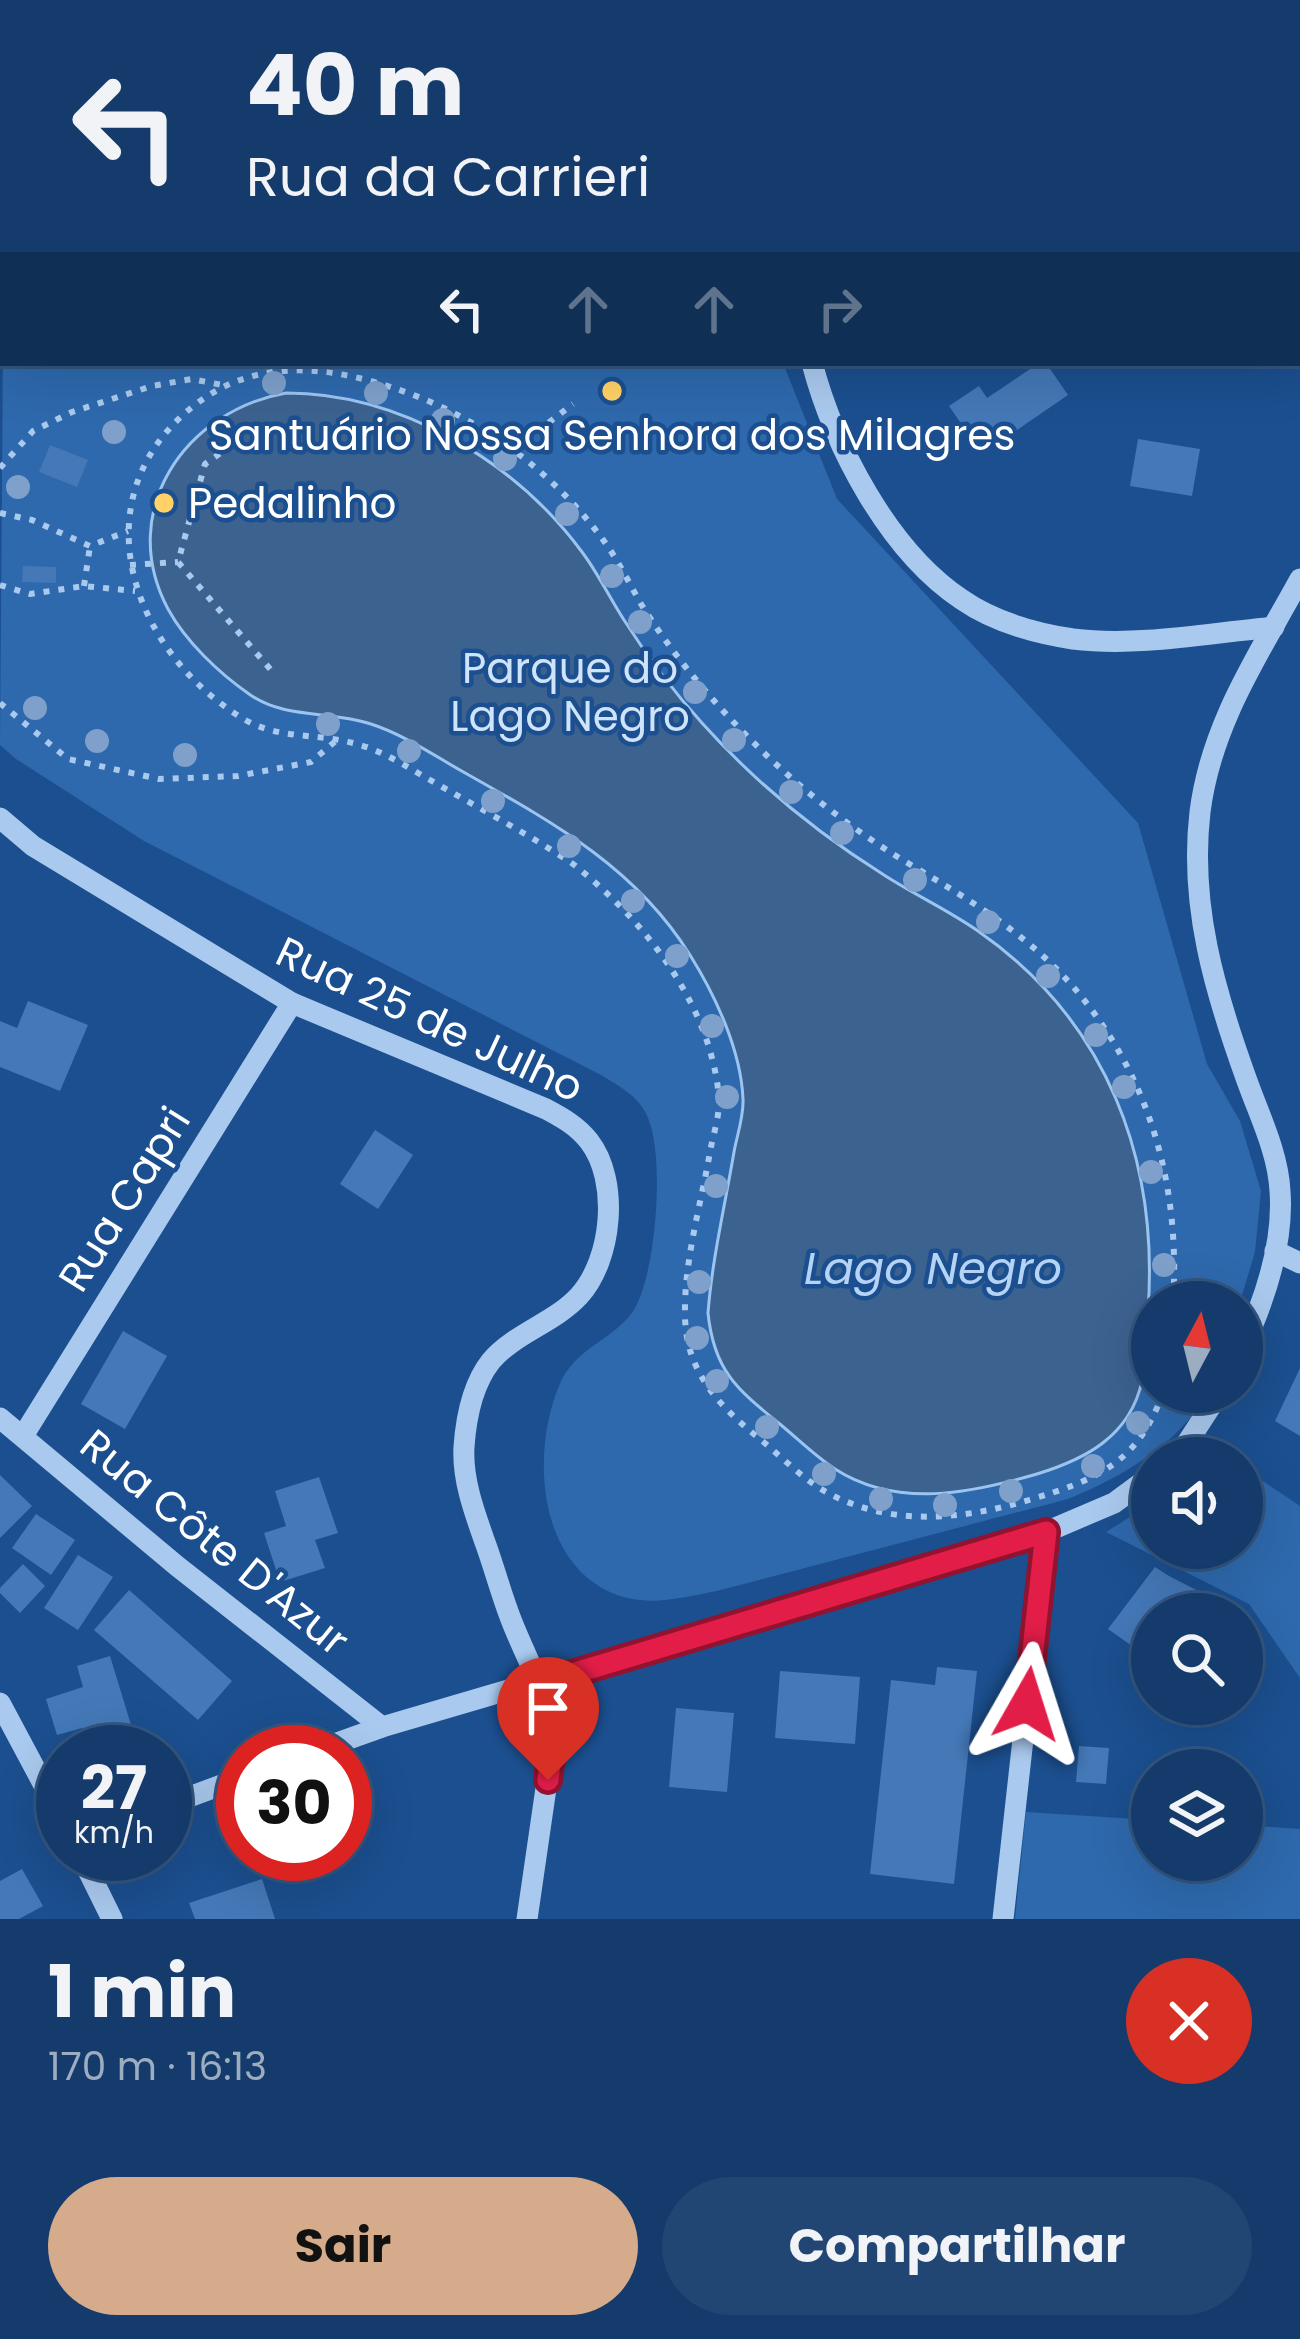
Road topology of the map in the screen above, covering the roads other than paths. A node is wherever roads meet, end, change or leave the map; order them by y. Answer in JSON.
{"nodes":[{"id":1,"x":813,"y":366,"type":"edge"},
{"id":2,"x":1300,"y":579,"type":"edge"},
{"id":3,"x":1274,"y":627,"type":"junction"},
{"id":4,"x":0,"y":818,"type":"edge"},
{"id":5,"x":292,"y":1003,"type":"junction"},
{"id":6,"x":1275,"y":1251,"type":"junction"},
{"id":7,"x":1300,"y":1262,"type":"edge"},
{"id":8,"x":1263,"y":1294,"type":"edge"},
{"id":9,"x":0,"y":1418,"type":"edge"},
{"id":10,"x":23,"y":1436,"type":"junction"},
{"id":11,"x":1131,"y":1490,"type":"edge"},
{"id":12,"x":1046,"y":1532,"type":"junction"},
{"id":13,"x":538,"y":1684,"type":"junction"},
{"id":14,"x":0,"y":1703,"type":"edge"},
{"id":15,"x":382,"y":1726,"type":"junction"},
{"id":16,"x":372,"y":1730,"type":"edge"},
{"id":17,"x":36,"y":1770,"type":"edge"},
{"id":18,"x":93,"y":1881,"type":"edge"},
{"id":19,"x":112,"y":1919,"type":"edge"},
{"id":20,"x":527,"y":1919,"type":"edge"},
{"id":21,"x":1004,"y":1919,"type":"edge"}],
"edges":[{"from":1,"to":3,"type":"street"},
{"from":2,"to":3,"type":"street"},
{"from":3,"to":6,"type":"street"},
{"from":4,"to":5,"type":"street","name":"Rua 25 de Julho"},
{"from":5,"to":10,"type":"street","name":"Rua Capri"},
{"from":5,"to":13,"type":"street","name":"Rua 25 de Julho"},
{"from":6,"to":7,"type":"street"},
{"from":6,"to":8,"type":"street"},
{"from":9,"to":10,"type":"street","name":"Rua Côte D'Azur"},
{"from":10,"to":15,"type":"street","name":"Rua Côte D'Azur"},
{"from":11,"to":12,"type":"street"},
{"from":12,"to":13,"type":"street"},
{"from":12,"to":21,"type":"street"},
{"from":13,"to":15,"type":"street"},
{"from":13,"to":20,"type":"street","name":"Rua 25 de Julho"},
{"from":14,"to":17,"type":"street"},
{"from":15,"to":16,"type":"street"},
{"from":18,"to":19,"type":"street"}]}
